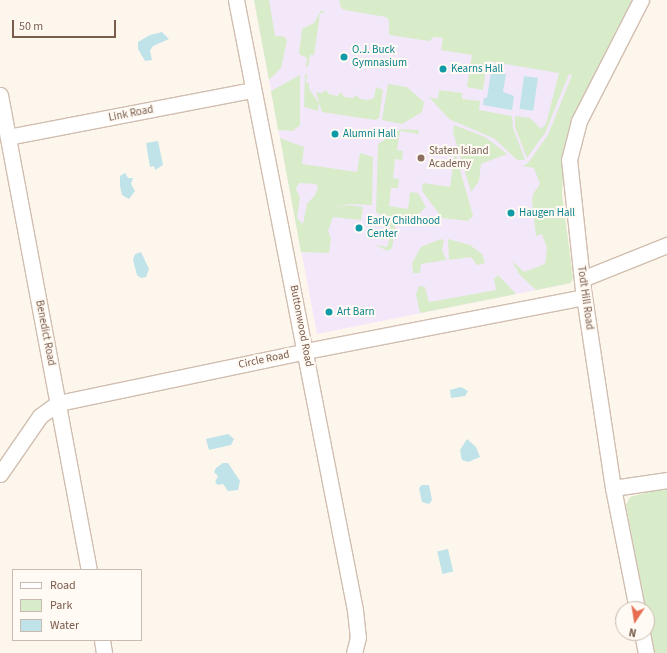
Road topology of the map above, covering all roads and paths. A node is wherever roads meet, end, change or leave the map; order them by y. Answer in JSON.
{"nodes":[{"id":1,"x":236,"y":0,"type":"edge"},
{"id":2,"x":641,"y":0,"type":"edge"},
{"id":3,"x":253,"y":90,"type":"junction"},
{"id":4,"x":0,"y":95,"type":"edge"},
{"id":5,"x":8,"y":137,"type":"junction"},
{"id":6,"x":667,"y":244,"type":"edge"},
{"id":7,"x":582,"y":279,"type":"junction"},
{"id":8,"x":584,"y":297,"type":"junction"},
{"id":9,"x":306,"y":350,"type":"junction"},
{"id":10,"x":58,"y":403,"type":"junction"},
{"id":11,"x":0,"y":474,"type":"edge"},
{"id":12,"x":667,"y":480,"type":"edge"},
{"id":13,"x":613,"y":488,"type":"junction"},
{"id":14,"x":89,"y":569,"type":"edge"},
{"id":15,"x":635,"y":601,"type":"edge"},
{"id":16,"x":102,"y":641,"type":"edge"},
{"id":17,"x":644,"y":641,"type":"edge"},
{"id":18,"x":104,"y":653,"type":"edge"},
{"id":19,"x":354,"y":653,"type":"edge"},
{"id":20,"x":646,"y":653,"type":"edge"}],
"edges":[{"from":1,"to":3,"type":"street","name":"Buttonwood Road"},
{"from":2,"to":7,"type":"street","name":"Todt Hill Road"},
{"from":3,"to":5,"type":"street","name":"Link Road"},
{"from":3,"to":9,"type":"street","name":"Buttonwood Road"},
{"from":4,"to":5,"type":"street","name":"Benedict Road"},
{"from":5,"to":10,"type":"street","name":"Benedict Road"},
{"from":6,"to":7,"type":"street"},
{"from":7,"to":8,"type":"street","name":"Todt Hill Road"},
{"from":8,"to":9,"type":"street","name":"Circle Road"},
{"from":8,"to":13,"type":"street","name":"Todt Hill Road"},
{"from":9,"to":10,"type":"street","name":"Circle Road"},
{"from":9,"to":19,"type":"street","name":"Buttonwood Road"},
{"from":10,"to":11,"type":"street","name":"Circle Road"},
{"from":10,"to":14,"type":"street","name":"Benedict Road"},
{"from":12,"to":13,"type":"street"},
{"from":13,"to":15,"type":"street","name":"Todt Hill Road"},
{"from":16,"to":18,"type":"street"},
{"from":17,"to":20,"type":"street"}]}
